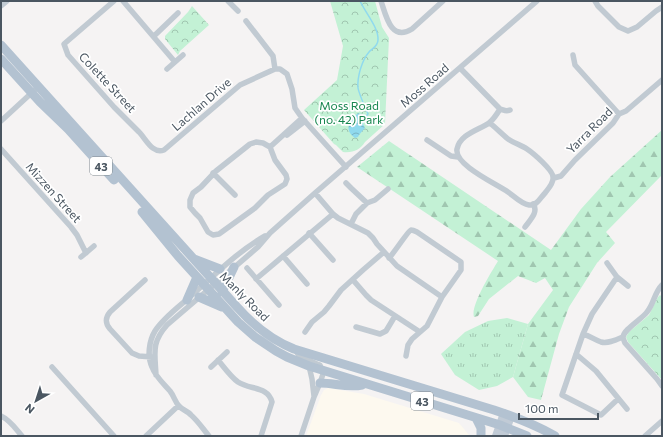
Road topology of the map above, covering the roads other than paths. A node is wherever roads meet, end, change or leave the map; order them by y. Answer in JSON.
{"nodes":[{"id":1,"x":7,"y":1,"type":"edge"},
{"id":2,"x":114,"y":1,"type":"edge"},
{"id":3,"x":123,"y":1,"type":"edge"},
{"id":4,"x":228,"y":1,"type":"edge"},
{"id":5,"x":381,"y":1,"type":"edge"},
{"id":6,"x":443,"y":1,"type":"edge"},
{"id":7,"x":537,"y":1,"type":"edge"},
{"id":8,"x":595,"y":1,"type":"edge"},
{"id":9,"x":1,"y":6,"type":"edge"},
{"id":10,"x":662,"y":7,"type":"edge"},
{"id":11,"x":238,"y":11,"type":"dead end"},
{"id":12,"x":178,"y":13,"type":"dead end"},
{"id":13,"x":246,"y":21,"type":"dead end"},
{"id":14,"x":154,"y":36,"type":"junction"},
{"id":15,"x":1,"y":45,"type":"edge"},
{"id":16,"x":183,"y":55,"type":"dead end"},
{"id":17,"x":573,"y":56,"type":"dead end"},
{"id":18,"x":1,"y":59,"type":"edge"},
{"id":19,"x":175,"y":62,"type":"junction"},
{"id":20,"x":275,"y":68,"type":"junction"},
{"id":21,"x":460,"y":68,"type":"junction"},
{"id":22,"x":167,"y":69,"type":"dead end"},
{"id":23,"x":662,"y":80,"type":"edge"},
{"id":24,"x":35,"y":90,"type":"junction"},
{"id":25,"x":500,"y":108,"type":"junction"},
{"id":26,"x":510,"y":110,"type":"dead end"},
{"id":27,"x":618,"y":114,"type":"junction"},
{"id":28,"x":1,"y":120,"type":"edge"},
{"id":29,"x":304,"y":120,"type":"junction"},
{"id":30,"x":490,"y":123,"type":"junction"},
{"id":31,"x":427,"y":140,"type":"dead end"},
{"id":32,"x":270,"y":147,"type":"junction"},
{"id":33,"x":1,"y":149,"type":"edge"},
{"id":34,"x":160,"y":152,"type":"joint"},
{"id":35,"x":458,"y":156,"type":"junction"},
{"id":36,"x":346,"y":167,"type":"junction"},
{"id":37,"x":214,"y":173,"type":"junction"},
{"id":38,"x":554,"y":178,"type":"junction"},
{"id":39,"x":346,"y":183,"type":"dead end"},
{"id":40,"x":388,"y":189,"type":"dead end"},
{"id":41,"x":315,"y":194,"type":"junction"},
{"id":42,"x":235,"y":196,"type":"dead end"},
{"id":43,"x":367,"y":203,"type":"junction"},
{"id":44,"x":533,"y":204,"type":"junction"},
{"id":45,"x":333,"y":214,"type":"junction"},
{"id":46,"x":351,"y":224,"type":"junction"},
{"id":47,"x":525,"y":227,"type":"dead end"},
{"id":48,"x":270,"y":233,"type":"junction"},
{"id":49,"x":309,"y":233,"type":"junction"},
{"id":50,"x":94,"y":246,"type":"dead end"},
{"id":51,"x":384,"y":252,"type":"junction"},
{"id":52,"x":86,"y":253,"type":"junction"},
{"id":53,"x":283,"y":256,"type":"junction"},
{"id":54,"x":81,"y":257,"type":"dead end"},
{"id":55,"x":389,"y":258,"type":"junction"},
{"id":56,"x":193,"y":259,"type":"junction"},
{"id":57,"x":333,"y":260,"type":"dead end"},
{"id":58,"x":607,"y":263,"type":"dead end"},
{"id":59,"x":234,"y":267,"type":"junction"},
{"id":60,"x":247,"y":268,"type":"dead end"},
{"id":61,"x":220,"y":269,"type":"junction"},
{"id":62,"x":197,"y":277,"type":"junction"},
{"id":63,"x":617,"y":277,"type":"junction"},
{"id":64,"x":256,"y":279,"type":"junction"},
{"id":65,"x":145,"y":280,"type":"dead end"},
{"id":66,"x":353,"y":280,"type":"junction"},
{"id":67,"x":209,"y":284,"type":"junction"},
{"id":68,"x":306,"y":284,"type":"dead end"},
{"id":69,"x":628,"y":286,"type":"dead end"},
{"id":70,"x":661,"y":286,"type":"edge"},
{"id":71,"x":222,"y":292,"type":"junction"},
{"id":72,"x":199,"y":297,"type":"junction"},
{"id":73,"x":442,"y":297,"type":"junction"},
{"id":74,"x":187,"y":300,"type":"junction"},
{"id":75,"x":279,"y":305,"type":"dead end"},
{"id":76,"x":225,"y":308,"type":"junction"},
{"id":77,"x":395,"y":316,"type":"junction"},
{"id":78,"x":356,"y":327,"type":"dead end"},
{"id":79,"x":305,"y":332,"type":"dead end"},
{"id":80,"x":420,"y":332,"type":"junction"},
{"id":81,"x":583,"y":334,"type":"junction"},
{"id":82,"x":623,"y":337,"type":"junction"},
{"id":83,"x":294,"y":349,"type":"junction"},
{"id":84,"x":227,"y":352,"type":"dead end"},
{"id":85,"x":576,"y":354,"type":"junction"},
{"id":86,"x":406,"y":356,"type":"dead end"},
{"id":87,"x":152,"y":357,"type":"junction"},
{"id":88,"x":218,"y":360,"type":"junction"},
{"id":89,"x":309,"y":366,"type":"junction"},
{"id":90,"x":210,"y":367,"type":"dead end"},
{"id":91,"x":52,"y":368,"type":"dead end"},
{"id":92,"x":322,"y":371,"type":"junction"},
{"id":93,"x":320,"y":383,"type":"junction"},
{"id":94,"x":367,"y":385,"type":"junction"},
{"id":95,"x":662,"y":386,"type":"edge"},
{"id":96,"x":314,"y":397,"type":"junction"},
{"id":97,"x":618,"y":400,"type":"junction"},
{"id":98,"x":178,"y":406,"type":"junction"},
{"id":99,"x":627,"y":409,"type":"dead end"},
{"id":100,"x":507,"y":415,"type":"junction"},
{"id":101,"x":1,"y":416,"type":"edge"},
{"id":102,"x":476,"y":418,"type":"junction"},
{"id":103,"x":662,"y":421,"type":"edge"},
{"id":104,"x":504,"y":430,"type":"edge"},
{"id":105,"x":22,"y":436,"type":"edge"},
{"id":106,"x":114,"y":436,"type":"edge"},
{"id":107,"x":146,"y":436,"type":"edge"},
{"id":108,"x":209,"y":436,"type":"edge"},
{"id":109,"x":262,"y":436,"type":"edge"},
{"id":110,"x":301,"y":436,"type":"edge"},
{"id":111,"x":481,"y":436,"type":"edge"},
{"id":112,"x":496,"y":436,"type":"edge"},
{"id":113,"x":527,"y":436,"type":"edge"},
{"id":114,"x":555,"y":436,"type":"edge"},
{"id":115,"x":645,"y":436,"type":"edge"}],
"edges":[{"from":1,"to":9,"type":"street"},
{"from":2,"to":34,"type":"street","name":"Colette Street"},
{"from":3,"to":14,"type":"street"},
{"from":4,"to":11,"type":"street"},
{"from":5,"to":6,"type":"street"},
{"from":7,"to":21,"type":"street","name":"Moss Road"},
{"from":8,"to":10,"type":"street"},
{"from":12,"to":14,"type":"street"},
{"from":13,"to":20,"type":"street"},
{"from":14,"to":19,"type":"street"},
{"from":15,"to":24,"type":"main road","name":"Manly Road","number":"43"},
{"from":16,"to":19,"type":"street"},
{"from":17,"to":27,"type":"street"},
{"from":18,"to":24,"type":"main road","name":"Manly Road","number":"43"},
{"from":19,"to":22,"type":"street"},
{"from":20,"to":29,"type":"street"},
{"from":20,"to":34,"type":"street","name":"Lachlan Drive"},
{"from":21,"to":25,"type":"street"},
{"from":21,"to":36,"type":"street","name":"Moss Road"},
{"from":23,"to":27,"type":"street","name":"Yarra Road"},
{"from":24,"to":28,"type":"street"},
{"from":24,"to":56,"type":"main road","name":"Manly Road","number":"43"},
{"from":24,"to":62,"type":"main road","name":"Manly Road","number":"43"},
{"from":25,"to":26,"type":"street"},
{"from":25,"to":30,"type":"street"},
{"from":27,"to":38,"type":"street","name":"Yarra Road"},
{"from":29,"to":32,"type":"street"},
{"from":29,"to":36,"type":"street"},
{"from":30,"to":35,"type":"street"},
{"from":30,"to":38,"type":"street"},
{"from":31,"to":35,"type":"street"},
{"from":32,"to":37,"type":"street"},
{"from":32,"to":37,"type":"street"},
{"from":33,"to":52,"type":"street","name":"Mizzen Street"},
{"from":35,"to":44,"type":"street"},
{"from":36,"to":41,"type":"street","name":"Moss Road"},
{"from":37,"to":42,"type":"street"},
{"from":38,"to":44,"type":"street","name":"Yarra Road"},
{"from":39,"to":43,"type":"street"},
{"from":40,"to":43,"type":"street"},
{"from":41,"to":45,"type":"street"},
{"from":41,"to":48,"type":"street","name":"Moss Road"},
{"from":43,"to":46,"type":"street"},
{"from":44,"to":47,"type":"street"},
{"from":45,"to":46,"type":"street"},
{"from":45,"to":49,"type":"street"},
{"from":46,"to":51,"type":"street"},
{"from":48,"to":59,"type":"street","name":"Moss Road"},
{"from":48,"to":61,"type":"street","name":"Moss Road"},
{"from":49,"to":53,"type":"street"},
{"from":49,"to":57,"type":"street"},
{"from":50,"to":52,"type":"street"},
{"from":51,"to":55,"type":"street"},
{"from":51,"to":66,"type":"street"},
{"from":52,"to":54,"type":"street"},
{"from":53,"to":64,"type":"street"},
{"from":53,"to":68,"type":"street"},
{"from":55,"to":73,"type":"street"},
{"from":55,"to":73,"type":"street"},
{"from":56,"to":61,"type":"main road"},
{"from":56,"to":67,"type":"main road","name":"Manly Road","number":"43"},
{"from":58,"to":63,"type":"street"},
{"from":59,"to":67,"type":"street","name":"Moss Road"},
{"from":59,"to":71,"type":"main road"},
{"from":60,"to":64,"type":"street"},
{"from":61,"to":67,"type":"street","name":"Moss Road"},
{"from":62,"to":67,"type":"main road","name":"Manly Road","number":"43"},
{"from":62,"to":74,"type":"main road"},
{"from":63,"to":69,"type":"street"},
{"from":63,"to":81,"type":"street"},
{"from":64,"to":75,"type":"street"},
{"from":65,"to":87,"type":"street"},
{"from":66,"to":77,"type":"street"},
{"from":66,"to":79,"type":"street"},
{"from":67,"to":71,"type":"main road","name":"Manly Road","number":"43"},
{"from":67,"to":72,"type":"street"},
{"from":67,"to":74,"type":"street"},
{"from":67,"to":76,"type":"main road","name":"Manly Road","number":"43"},
{"from":70,"to":82,"type":"street"},
{"from":71,"to":83,"type":"main road","name":"Manly Road","number":"43"},
{"from":72,"to":76,"type":"main road"},
{"from":72,"to":87,"type":"street"},
{"from":73,"to":80,"type":"street"},
{"from":74,"to":87,"type":"street"},
{"from":76,"to":89,"type":"main road","name":"Manly Road","number":"43"},
{"from":77,"to":78,"type":"street"},
{"from":77,"to":80,"type":"street"},
{"from":80,"to":86,"type":"street"},
{"from":81,"to":82,"type":"street"},
{"from":81,"to":85,"type":"street"},
{"from":82,"to":95,"type":"street"},
{"from":83,"to":92,"type":"street"},
{"from":83,"to":100,"type":"main road","name":"Manly Road","number":"43"},
{"from":84,"to":88,"type":"street"},
{"from":85,"to":97,"type":"street"},
{"from":85,"to":97,"type":"street"},
{"from":87,"to":98,"type":"street"},
{"from":88,"to":90,"type":"street"},
{"from":88,"to":109,"type":"street"},
{"from":89,"to":92,"type":"main road","name":"Manly Road","number":"43"},
{"from":89,"to":96,"type":"street"},
{"from":91,"to":106,"type":"street"},
{"from":92,"to":93,"type":"street"},
{"from":92,"to":94,"type":"main road","name":"Manly Road","number":"43"},
{"from":93,"to":94,"type":"main road"},
{"from":93,"to":96,"type":"street"},
{"from":94,"to":102,"type":"main road","name":"Manly Road","number":"43"},
{"from":96,"to":110,"type":"street"},
{"from":97,"to":99,"type":"street"},
{"from":98,"to":107,"type":"street"},
{"from":98,"to":108,"type":"street"},
{"from":100,"to":104,"type":"main road"},
{"from":100,"to":114,"type":"main road","name":"Manly Road","number":"43"},
{"from":101,"to":105,"type":"street"},
{"from":102,"to":104,"type":"main road","name":"Manly Road","number":"43"},
{"from":102,"to":111,"type":"main road"},
{"from":103,"to":115,"type":"street"},
{"from":104,"to":112,"type":"main road"},
{"from":104,"to":113,"type":"main road","name":"Manly Road","number":"43"}]}
